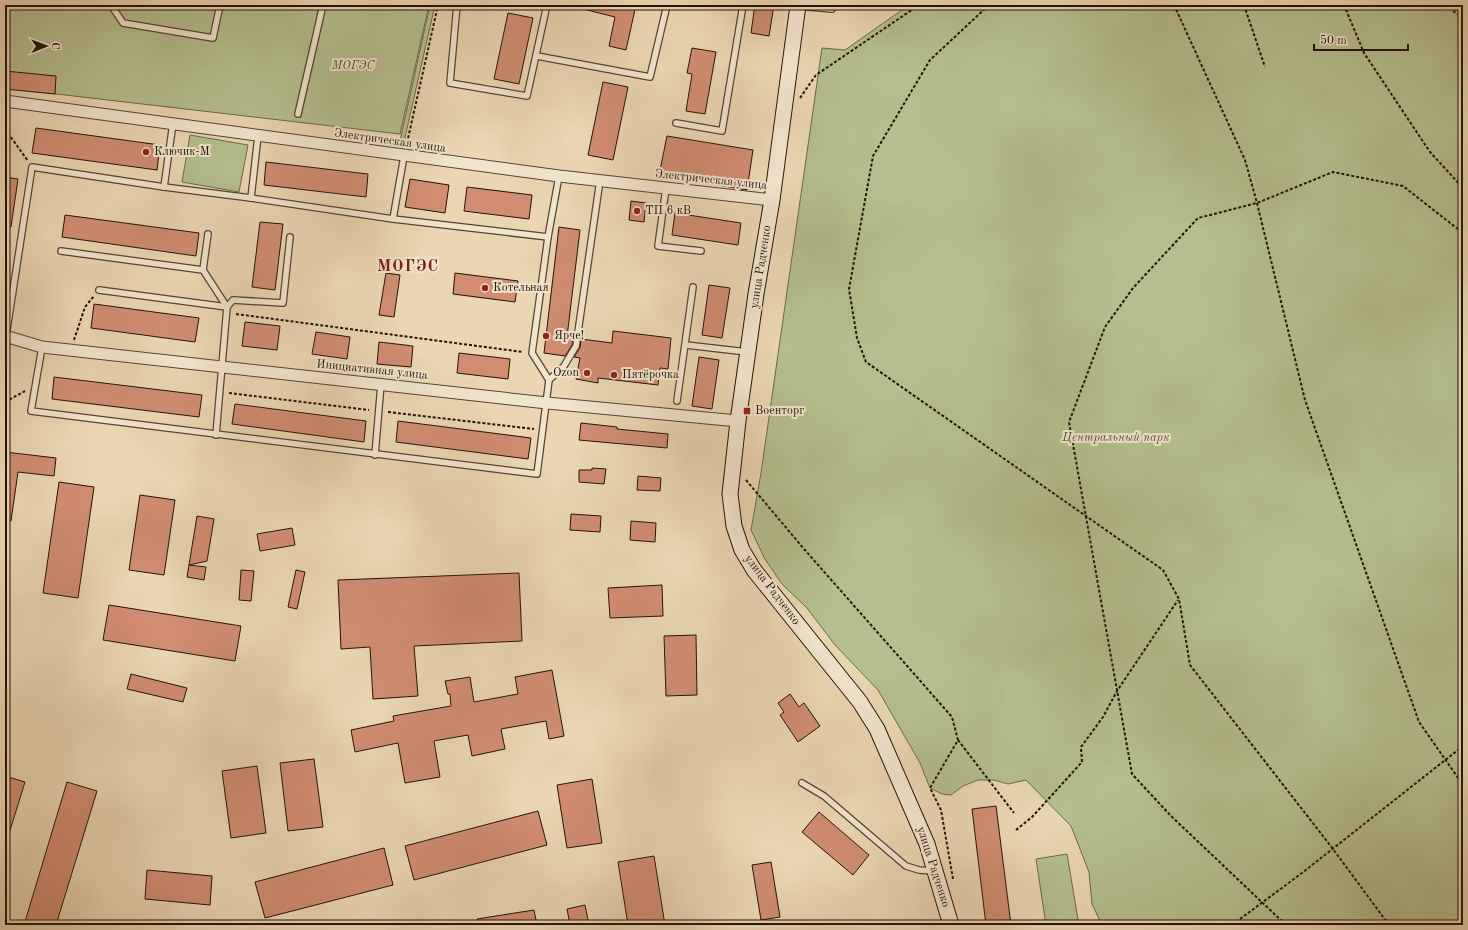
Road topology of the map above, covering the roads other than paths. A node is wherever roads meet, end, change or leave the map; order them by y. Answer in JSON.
{"nodes":[{"id":1,"x":111,"y":5,"type":"edge"},
{"id":2,"x":220,"y":5,"type":"edge"},
{"id":3,"x":323,"y":5,"type":"edge"},
{"id":4,"x":457,"y":5,"type":"edge"},
{"id":5,"x":548,"y":5,"type":"edge"},
{"id":6,"x":667,"y":5,"type":"edge"},
{"id":7,"x":743,"y":5,"type":"edge"},
{"id":8,"x":798,"y":6,"type":"edge"},
{"id":9,"x":832,"y":9,"type":"dead end"},
{"id":10,"x":537,"y":56,"type":"junction"},
{"id":11,"x":5,"y":102,"type":"edge"},
{"id":12,"x":298,"y":114,"type":"dead end"},
{"id":13,"x":174,"y":123,"type":"junction"},
{"id":14,"x":676,"y":123,"type":"dead end"},
{"id":15,"x":258,"y":136,"type":"junction"},
{"id":16,"x":404,"y":156,"type":"junction"},
{"id":17,"x":559,"y":176,"type":"junction"},
{"id":18,"x":600,"y":180,"type":"junction"},
{"id":19,"x":164,"y":187,"type":"junction"},
{"id":20,"x":666,"y":188,"type":"junction"},
{"id":21,"x":251,"y":198,"type":"junction"},
{"id":22,"x":772,"y":200,"type":"junction"},
{"id":23,"x":393,"y":219,"type":"junction"},
{"id":24,"x":208,"y":234,"type":"dead end"},
{"id":25,"x":290,"y":237,"type":"dead end"},
{"id":26,"x":548,"y":237,"type":"junction"},
{"id":27,"x":61,"y":251,"type":"dead end"},
{"id":28,"x":701,"y":251,"type":"dead end"},
{"id":29,"x":203,"y":270,"type":"junction"},
{"id":30,"x":693,"y":287,"type":"dead end"},
{"id":31,"x":99,"y":290,"type":"road end"},
{"id":32,"x":226,"y":309,"type":"junction"},
{"id":33,"x":5,"y":336,"type":"edge"},
{"id":34,"x":686,"y":345,"type":"junction"},
{"id":35,"x":42,"y":346,"type":"junction"},
{"id":36,"x":748,"y":352,"type":"junction"},
{"id":37,"x":222,"y":367,"type":"junction"},
{"id":38,"x":549,"y":380,"type":"junction"},
{"id":39,"x":381,"y":384,"type":"junction"},
{"id":40,"x":678,"y":401,"type":"dead end"},
{"id":41,"x":547,"y":403,"type":"junction"},
{"id":42,"x":738,"y":421,"type":"junction"},
{"id":43,"x":216,"y":435,"type":"junction"},
{"id":44,"x":375,"y":455,"type":"junction"},
{"id":45,"x":802,"y":783,"type":"dead end"},
{"id":46,"x":937,"y":872,"type":"junction"},
{"id":47,"x":951,"y":925,"type":"edge"}],
"edges":[{"from":1,"to":2,"type":"lane"},
{"from":3,"to":12,"type":"lane"},
{"from":4,"to":10,"type":"lane"},
{"from":5,"to":10,"type":"lane"},
{"from":6,"to":10,"type":"lane"},
{"from":7,"to":14,"type":"lane"},
{"from":8,"to":9,"type":"lane"},
{"from":8,"to":22,"type":"street","name":"улица Радченко"},
{"from":11,"to":13,"type":"street","name":"Электрическая улица"},
{"from":13,"to":15,"type":"street","name":"Электрическая улица"},
{"from":13,"to":19,"type":"lane"},
{"from":15,"to":16,"type":"street","name":"Электрическая улица"},
{"from":15,"to":21,"type":"lane"},
{"from":16,"to":17,"type":"street","name":"Электрическая улица"},
{"from":16,"to":23,"type":"lane"},
{"from":17,"to":18,"type":"street","name":"Электрическая улица"},
{"from":17,"to":26,"type":"lane"},
{"from":18,"to":20,"type":"street","name":"Электрическая улица"},
{"from":18,"to":38,"type":"lane"},
{"from":19,"to":21,"type":"lane"},
{"from":19,"to":33,"type":"lane"},
{"from":20,"to":22,"type":"street","name":"Электрическая улица"},
{"from":20,"to":28,"type":"lane"},
{"from":21,"to":23,"type":"lane"},
{"from":22,"to":36,"type":"street","name":"улица Радченко"},
{"from":23,"to":26,"type":"lane"},
{"from":24,"to":29,"type":"lane"},
{"from":25,"to":32,"type":"lane"},
{"from":26,"to":38,"type":"lane"},
{"from":27,"to":29,"type":"lane"},
{"from":29,"to":32,"type":"lane"},
{"from":30,"to":34,"type":"lane"},
{"from":31,"to":32,"type":"lane"},
{"from":32,"to":37,"type":"lane"},
{"from":33,"to":35,"type":"street","name":"Инициативная улица"},
{"from":34,"to":36,"type":"lane"},
{"from":34,"to":40,"type":"lane"},
{"from":35,"to":37,"type":"street","name":"Инициативная улица"},
{"from":35,"to":43,"type":"lane"},
{"from":36,"to":42,"type":"street","name":"улица Радченко"},
{"from":37,"to":39,"type":"street","name":"Инициативная улица"},
{"from":37,"to":43,"type":"lane"},
{"from":38,"to":41,"type":"lane"},
{"from":39,"to":41,"type":"street","name":"Инициативная улица"},
{"from":39,"to":44,"type":"lane"},
{"from":41,"to":42,"type":"street","name":"Инициативная улица"},
{"from":41,"to":44,"type":"lane"},
{"from":42,"to":46,"type":"street","name":"улица Радченко"},
{"from":43,"to":44,"type":"lane"},
{"from":45,"to":46,"type":"lane"},
{"from":46,"to":47,"type":"street","name":"улица Радченко"}]}
